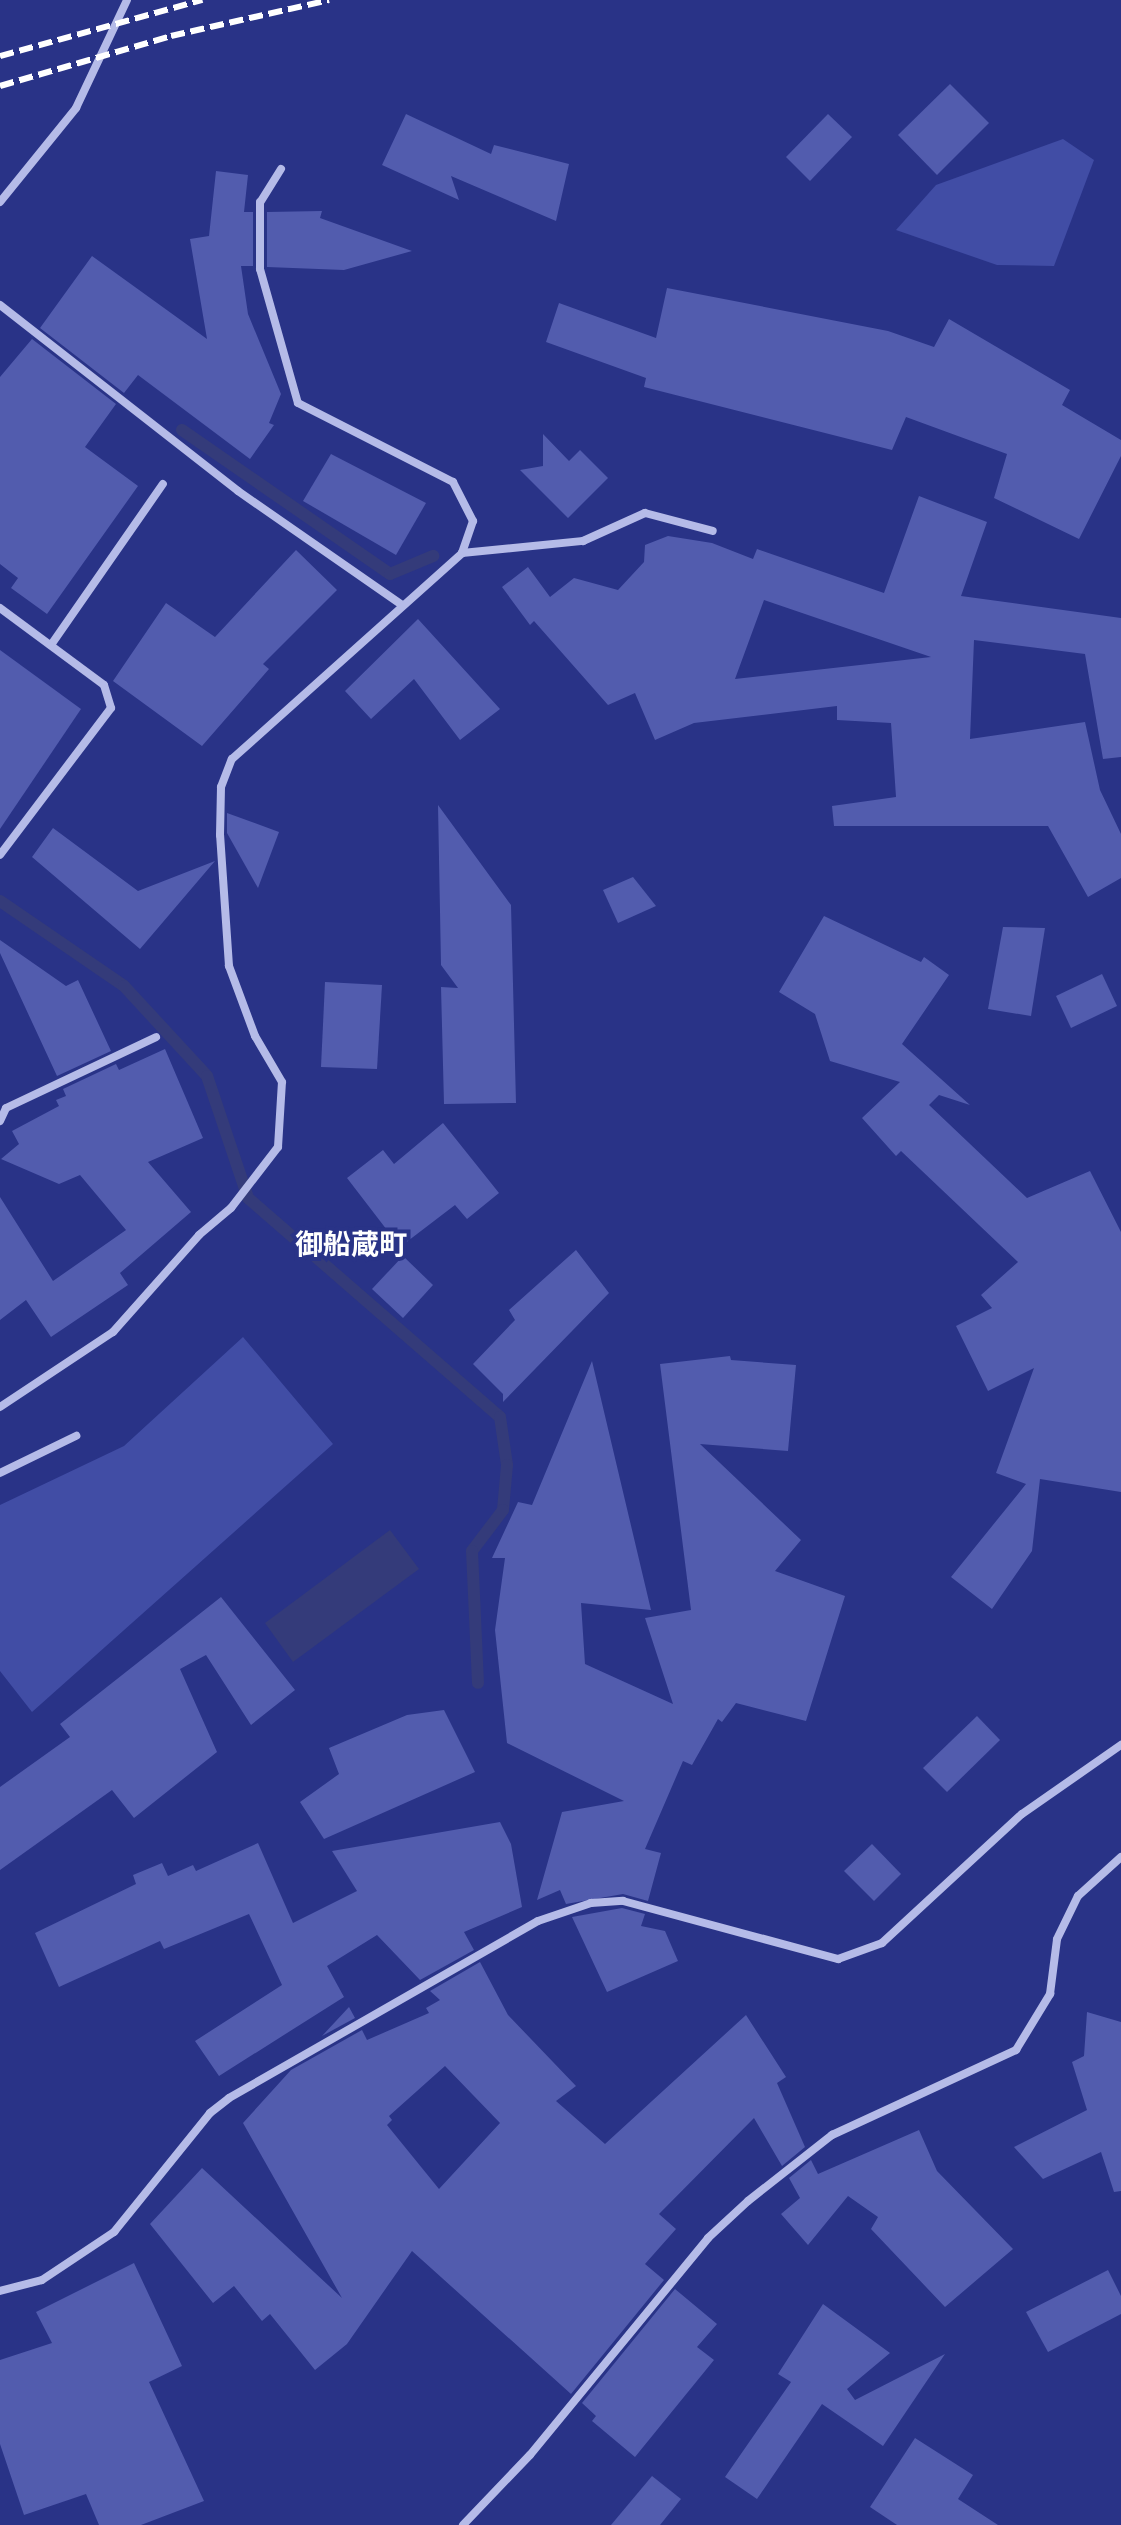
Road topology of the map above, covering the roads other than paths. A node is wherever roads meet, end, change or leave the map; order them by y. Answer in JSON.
{"nodes":[{"id":1,"x":127,"y":0,"type":"edge"},
{"id":2,"x":281,"y":169,"type":"dead end"},
{"id":3,"x":0,"y":202,"type":"edge"},
{"id":4,"x":0,"y":305,"type":"edge"},
{"id":5,"x":163,"y":484,"type":"dead end"},
{"id":6,"x":713,"y":531,"type":"dead end"},
{"id":7,"x":462,"y":553,"type":"junction"},
{"id":8,"x":402,"y":605,"type":"junction"},
{"id":9,"x":0,"y":608,"type":"edge"},
{"id":10,"x":51,"y":645,"type":"junction"},
{"id":11,"x":0,"y":855,"type":"edge"},
{"id":12,"x":156,"y":1037,"type":"dead end"},
{"id":13,"x":0,"y":1121,"type":"edge"},
{"id":14,"x":0,"y":1407,"type":"edge"},
{"id":15,"x":76,"y":1436,"type":"dead end"},
{"id":16,"x":0,"y":1473,"type":"edge"},
{"id":17,"x":1121,"y":1745,"type":"edge"},
{"id":18,"x":1121,"y":1857,"type":"edge"},
{"id":19,"x":0,"y":2291,"type":"edge"},
{"id":20,"x":463,"y":2525,"type":"edge"}],
"edges":[{"from":1,"to":3,"type":"street"},
{"from":2,"to":7,"type":"street"},
{"from":4,"to":8,"type":"street"},
{"from":5,"to":10,"type":"street"},
{"from":6,"to":7,"type":"street"},
{"from":7,"to":8,"type":"street"},
{"from":8,"to":14,"type":"street"},
{"from":9,"to":10,"type":"street"},
{"from":10,"to":11,"type":"street"},
{"from":12,"to":13,"type":"street"},
{"from":15,"to":16,"type":"street"},
{"from":17,"to":19,"type":"street"},
{"from":18,"to":20,"type":"street"}]}
